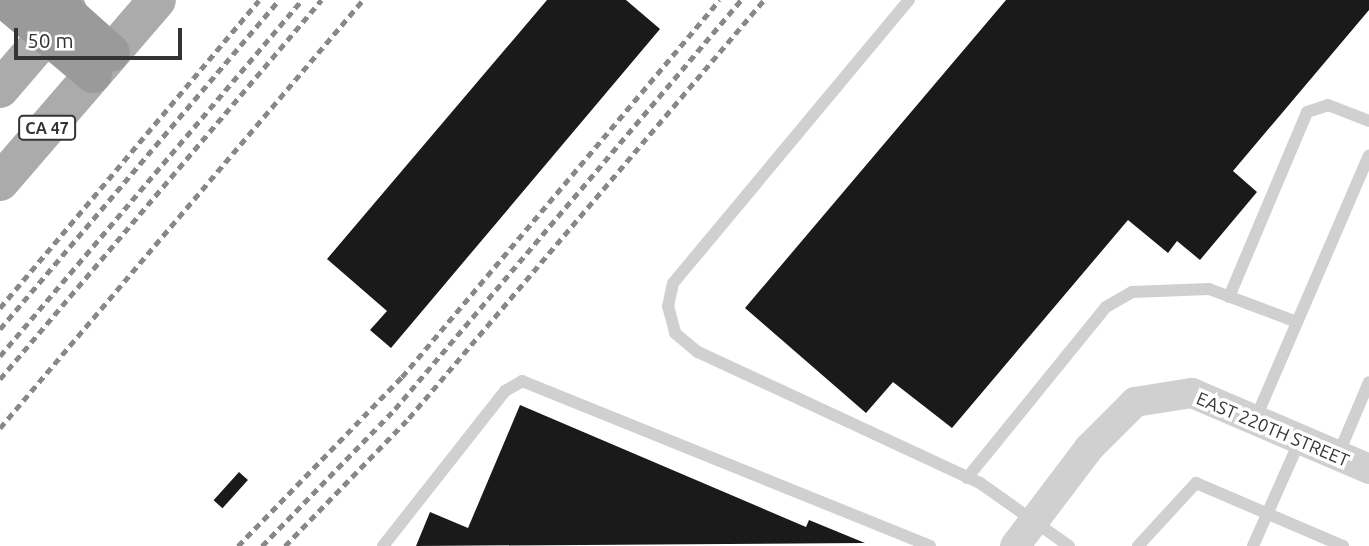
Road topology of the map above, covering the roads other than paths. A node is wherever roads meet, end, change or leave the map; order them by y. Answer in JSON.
{"nodes":[{"id":1,"x":5,"y":0,"type":"edge"},
{"id":2,"x":157,"y":0,"type":"edge"},
{"id":3,"x":908,"y":0,"type":"edge"},
{"id":4,"x":60,"y":12,"type":"edge"},
{"id":5,"x":102,"y":63,"type":"junction"},
{"id":6,"x":0,"y":89,"type":"edge"},
{"id":7,"x":1369,"y":121,"type":"edge"},
{"id":8,"x":1369,"y":155,"type":"edge"},
{"id":9,"x":0,"y":182,"type":"edge"},
{"id":10,"x":1229,"y":297,"type":"junction"},
{"id":11,"x":1297,"y":321,"type":"junction"},
{"id":12,"x":1369,"y":382,"type":"edge"},
{"id":13,"x":1255,"y":420,"type":"junction"},
{"id":14,"x":1300,"y":440,"type":"junction"},
{"id":15,"x":1338,"y":456,"type":"junction"},
{"id":16,"x":1369,"y":469,"type":"edge"},
{"id":17,"x":967,"y":478,"type":"junction"},
{"id":18,"x":1267,"y":513,"type":"junction"},
{"id":19,"x":1035,"y":519,"type":"junction"},
{"id":20,"x":895,"y":532,"type":"junction"},
{"id":21,"x":383,"y":546,"type":"edge"},
{"id":22,"x":889,"y":546,"type":"edge"},
{"id":23,"x":930,"y":546,"type":"edge"},
{"id":24,"x":1015,"y":546,"type":"edge"},
{"id":25,"x":1069,"y":546,"type":"edge"},
{"id":26,"x":1138,"y":546,"type":"edge"},
{"id":27,"x":1253,"y":546,"type":"edge"},
{"id":28,"x":1343,"y":546,"type":"edge"}],
"edges":[{"from":1,"to":4,"type":"highway"},
{"from":2,"to":5,"type":"main road","number":"CA 47"},
{"from":3,"to":17,"type":"lane"},
{"from":4,"to":5,"type":"highway"},
{"from":4,"to":6,"type":"main road"},
{"from":5,"to":9,"type":"main road","number":"CA 47"},
{"from":7,"to":10,"type":"lane"},
{"from":8,"to":11,"type":"lane"},
{"from":10,"to":11,"type":"lane"},
{"from":10,"to":17,"type":"lane"},
{"from":11,"to":13,"type":"lane"},
{"from":12,"to":15,"type":"lane"},
{"from":13,"to":14,"type":"street","name":"EAST 220TH STREET"},
{"from":13,"to":19,"type":"street","name":"EAST 220TH STREET"},
{"from":14,"to":15,"type":"street","name":"EAST 220TH STREET"},
{"from":14,"to":18,"type":"lane"},
{"from":15,"to":16,"type":"street","name":"EAST 220TH STREET"},
{"from":17,"to":19,"type":"lane"},
{"from":18,"to":26,"type":"lane"},
{"from":18,"to":27,"type":"lane"},
{"from":18,"to":28,"type":"lane"},
{"from":19,"to":24,"type":"street"},
{"from":19,"to":25,"type":"lane"},
{"from":20,"to":21,"type":"lane"},
{"from":20,"to":22,"type":"lane"},
{"from":20,"to":23,"type":"lane"}]}
